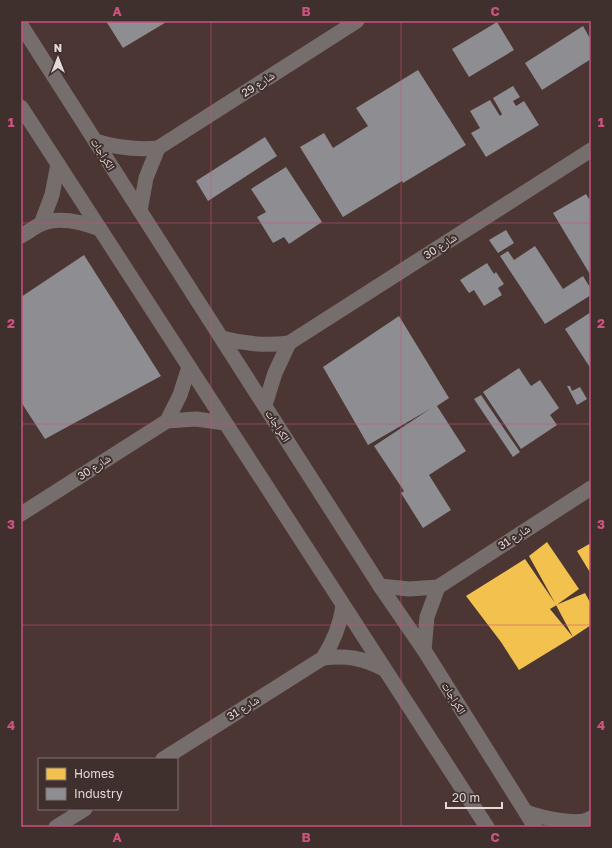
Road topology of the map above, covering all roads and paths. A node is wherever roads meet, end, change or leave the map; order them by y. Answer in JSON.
{"nodes":[{"id":1,"x":357,"y":21,"type":"edge"},
{"id":2,"x":21,"y":25,"type":"edge"},
{"id":3,"x":21,"y":107,"type":"edge"},
{"id":4,"x":95,"y":141,"type":"junction"},
{"id":5,"x":158,"y":148,"type":"junction"},
{"id":6,"x":591,"y":150,"type":"edge"},
{"id":7,"x":58,"y":164,"type":"junction"},
{"id":8,"x":140,"y":211,"type":"junction"},
{"id":9,"x":41,"y":224,"type":"junction"},
{"id":10,"x":100,"y":229,"type":"junction"},
{"id":11,"x":21,"y":236,"type":"edge"},
{"id":12,"x":222,"y":338,"type":"junction"},
{"id":13,"x":289,"y":343,"type":"junction"},
{"id":14,"x":189,"y":368,"type":"junction"},
{"id":15,"x":265,"y":405,"type":"junction"},
{"id":16,"x":167,"y":421,"type":"junction"},
{"id":17,"x":225,"y":423,"type":"junction"},
{"id":18,"x":591,"y":488,"type":"edge"},
{"id":19,"x":21,"y":514,"type":"edge"},
{"id":20,"x":380,"y":586,"type":"junction"},
{"id":21,"x":438,"y":587,"type":"junction"},
{"id":22,"x":343,"y":606,"type":"junction"},
{"id":23,"x":424,"y":650,"type":"junction"},
{"id":24,"x":323,"y":658,"type":"junction"},
{"id":25,"x":384,"y":670,"type":"junction"},
{"id":26,"x":165,"y":758,"type":"edge"},
{"id":27,"x":83,"y":810,"type":"edge"},
{"id":28,"x":526,"y":812,"type":"junction"},
{"id":29,"x":587,"y":822,"type":"edge"},
{"id":30,"x":56,"y":827,"type":"edge"},
{"id":31,"x":487,"y":827,"type":"edge"},
{"id":32,"x":535,"y":827,"type":"edge"}],
"edges":[{"from":1,"to":5,"type":"street","name":"شارع 29"},
{"from":2,"to":4,"type":"street","name":"الكراجات"},
{"from":3,"to":7,"type":"street"},
{"from":4,"to":5,"type":"street","name":"شارع 29"},
{"from":4,"to":8,"type":"street","name":"الكراجات"},
{"from":5,"to":8,"type":"street"},
{"from":6,"to":13,"type":"street","name":"شارع 30"},
{"from":7,"to":9,"type":"street"},
{"from":7,"to":10,"type":"street"},
{"from":8,"to":12,"type":"street","name":"الكراجات"},
{"from":9,"to":10,"type":"street"},
{"from":9,"to":11,"type":"street"},
{"from":10,"to":14,"type":"street"},
{"from":12,"to":13,"type":"street","name":"شارع 30"},
{"from":12,"to":15,"type":"street","name":"الكراجات"},
{"from":13,"to":15,"type":"street"},
{"from":14,"to":16,"type":"street"},
{"from":14,"to":17,"type":"street"},
{"from":15,"to":20,"type":"street","name":"الكراجات"},
{"from":16,"to":17,"type":"street","name":"شارع 30"},
{"from":16,"to":19,"type":"street","name":"شارع 30"},
{"from":17,"to":22,"type":"street"},
{"from":18,"to":21,"type":"street","name":"شارع 31"},
{"from":20,"to":21,"type":"street","name":"شارع 31"},
{"from":20,"to":23,"type":"street","name":"الكراجات"},
{"from":21,"to":23,"type":"street"},
{"from":22,"to":24,"type":"street","name":"شارع 31"},
{"from":22,"to":25,"type":"street"},
{"from":23,"to":28,"type":"street","name":"الكراجات"},
{"from":24,"to":25,"type":"street","name":"شارع 31"},
{"from":24,"to":26,"type":"street","name":"شارع 31"},
{"from":25,"to":31,"type":"street"},
{"from":27,"to":30,"type":"street"},
{"from":28,"to":29,"type":"street"},
{"from":28,"to":32,"type":"street","name":"الكراجات"}]}
